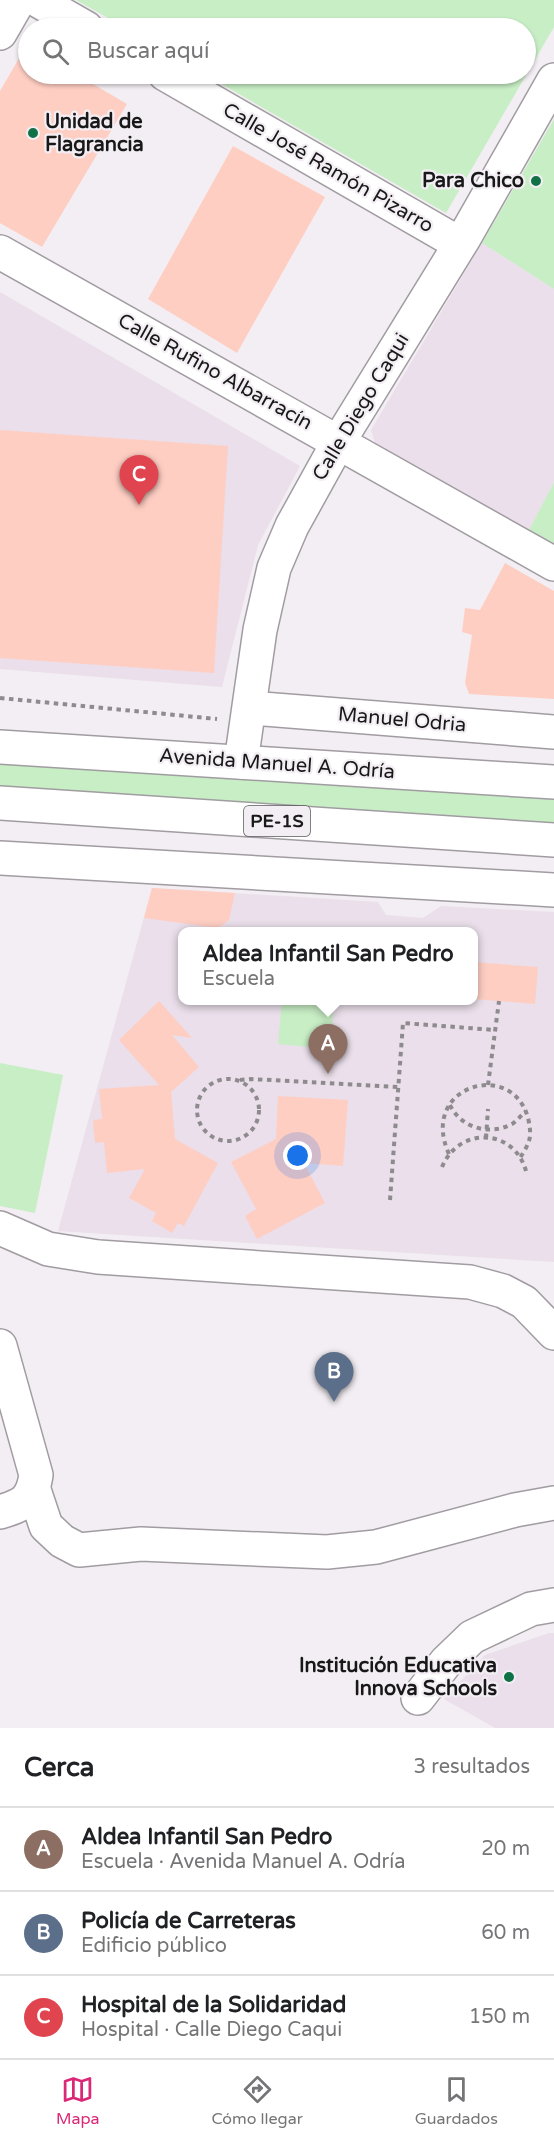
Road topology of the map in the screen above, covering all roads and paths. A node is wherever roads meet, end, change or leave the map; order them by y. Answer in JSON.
{"nodes":[{"id":1,"x":19,"y":0,"type":"edge"},
{"id":2,"x":37,"y":0,"type":"edge"},
{"id":3,"x":68,"y":18,"type":"edge"},
{"id":4,"x":0,"y":33,"type":"edge"},
{"id":5,"x":554,"y":80,"type":"edge"},
{"id":6,"x":182,"y":84,"type":"edge"},
{"id":7,"x":460,"y":244,"type":"junction"},
{"id":8,"x":0,"y":252,"type":"edge"},
{"id":9,"x":339,"y":441,"type":"junction"},
{"id":10,"x":554,"y":564,"type":"edge"},
{"id":11,"x":0,"y":699,"type":"edge"},
{"id":12,"x":248,"y":715,"type":"junction"},
{"id":13,"x":554,"y":732,"type":"edge"},
{"id":14,"x":0,"y":747,"type":"edge"},
{"id":15,"x":241,"y":762,"type":"junction"},
{"id":16,"x":554,"y":782,"type":"edge"},
{"id":17,"x":0,"y":803,"type":"edge"},
{"id":18,"x":554,"y":840,"type":"edge"},
{"id":19,"x":0,"y":858,"type":"edge"},
{"id":20,"x":554,"y":890,"type":"edge"},
{"id":21,"x":499,"y":1001,"type":"dead end"},
{"id":22,"x":495,"y":1030,"type":"junction"},
{"id":23,"x":239,"y":1080,"type":"junction"},
{"id":24,"x":488,"y":1085,"type":"junction"},
{"id":25,"x":398,"y":1087,"type":"junction"},
{"id":26,"x":450,"y":1104,"type":"junction"},
{"id":27,"x":488,"y":1109,"type":"dead end"},
{"id":28,"x":526,"y":1110,"type":"junction"},
{"id":29,"x":486,"y":1130,"type":"junction"},
{"id":30,"x":486,"y":1137,"type":"junction"},
{"id":31,"x":449,"y":1154,"type":"junction"},
{"id":32,"x":520,"y":1158,"type":"junction"},
{"id":33,"x":442,"y":1167,"type":"dead end"},
{"id":34,"x":526,"y":1172,"type":"dead end"},
{"id":35,"x":390,"y":1200,"type":"dead end"},
{"id":36,"x":0,"y":1229,"type":"edge"},
{"id":37,"x":554,"y":1333,"type":"edge"},
{"id":38,"x":1,"y":1354,"type":"edge"},
{"id":39,"x":34,"y":1490,"type":"junction"},
{"id":40,"x":554,"y":1503,"type":"edge"},
{"id":41,"x":0,"y":1512,"type":"edge"},
{"id":42,"x":554,"y":1605,"type":"edge"},
{"id":43,"x":418,"y":1698,"type":"dead end"}],
"edges":[{"from":1,"to":4,"type":"main road"},
{"from":2,"to":3,"type":"main road"},
{"from":5,"to":7,"type":"main road","name":"Calle Diego Caqui"},
{"from":6,"to":7,"type":"main road","name":"Calle José Ramón Pizarro"},
{"from":7,"to":9,"type":"main road","name":"Calle Diego Caqui"},
{"from":8,"to":9,"type":"main road","name":"Calle Rufino Albarracín"},
{"from":9,"to":10,"type":"main road","name":"Calle Rufino Albarracín"},
{"from":9,"to":12,"type":"main road","name":"Calle Diego Caqui"},
{"from":11,"to":12,"type":"path"},
{"from":12,"to":13,"type":"main road","name":"Manuel Odria"},
{"from":12,"to":15,"type":"main road","name":"Calle Diego Caqui"},
{"from":14,"to":15,"type":"main road","name":"Avenida Manuel A. Odría"},
{"from":15,"to":16,"type":"main road","name":"Avenida Manuel A. Odría"},
{"from":17,"to":18,"type":"main road","number":"PE-1S"},
{"from":19,"to":20,"type":"main road"},
{"from":21,"to":22,"type":"path"},
{"from":22,"to":24,"type":"path"},
{"from":22,"to":25,"type":"path"},
{"from":23,"to":23,"type":"path"},
{"from":23,"to":25,"type":"path"},
{"from":24,"to":26,"type":"path"},
{"from":24,"to":28,"type":"path"},
{"from":25,"to":35,"type":"path"},
{"from":26,"to":29,"type":"path"},
{"from":26,"to":31,"type":"path"},
{"from":27,"to":29,"type":"path"},
{"from":28,"to":29,"type":"path"},
{"from":28,"to":32,"type":"path"},
{"from":29,"to":30,"type":"path"},
{"from":30,"to":31,"type":"path"},
{"from":30,"to":32,"type":"path"},
{"from":31,"to":33,"type":"path"},
{"from":32,"to":34,"type":"path"},
{"from":36,"to":37,"type":"main road"},
{"from":38,"to":39,"type":"main road"},
{"from":39,"to":40,"type":"main road"},
{"from":39,"to":41,"type":"main road"},
{"from":42,"to":43,"type":"main road"}]}
